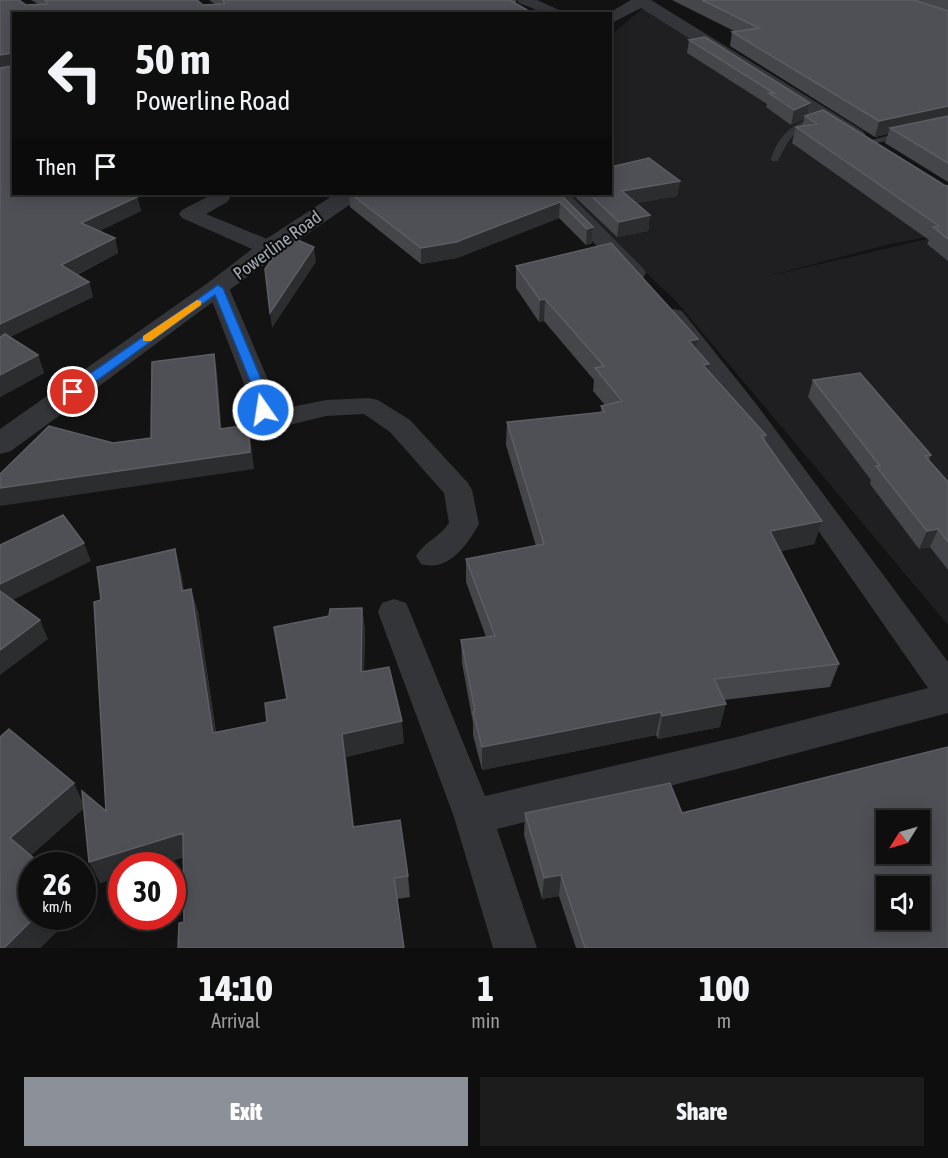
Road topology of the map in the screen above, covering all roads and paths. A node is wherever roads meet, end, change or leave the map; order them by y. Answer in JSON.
{"nodes":[{"id":1,"x":524,"y":0,"type":"edge"},
{"id":2,"x":641,"y":0,"type":"edge"},
{"id":3,"x":556,"y":12,"type":"edge"},
{"id":4,"x":612,"y":18,"type":"edge"},
{"id":5,"x":829,"y":118,"type":"junction"},
{"id":6,"x":912,"y":133,"type":"edge"},
{"id":7,"x":867,"y":142,"type":"junction"},
{"id":8,"x":775,"y":159,"type":"dead end"},
{"id":9,"x":894,"y":160,"type":"edge"},
{"id":10,"x":348,"y":195,"type":"edge"},
{"id":11,"x":559,"y":195,"type":"edge"},
{"id":12,"x":220,"y":198,"type":"dead end"},
{"id":13,"x":269,"y":248,"type":"junction"},
{"id":14,"x":218,"y":288,"type":"junction"},
{"id":15,"x":0,"y":444,"type":"edge"},
{"id":16,"x":432,"y":556,"type":"dead end"},
{"id":17,"x":394,"y":612,"type":"dead end"},
{"id":18,"x":948,"y":689,"type":"edge"},
{"id":19,"x":948,"y":698,"type":"edge"},
{"id":20,"x":474,"y":817,"type":"junction"},
{"id":21,"x":515,"y":948,"type":"edge"}],
"edges":[{"from":1,"to":3,"type":"street"},
{"from":2,"to":4,"type":"street"},
{"from":2,"to":5,"type":"street"},
{"from":5,"to":7,"type":"street"},
{"from":5,"to":8,"type":"lane"},
{"from":6,"to":7,"type":"lane"},
{"from":7,"to":9,"type":"street"},
{"from":10,"to":13,"type":"street","name":"Powerline Road"},
{"from":11,"to":18,"type":"street"},
{"from":12,"to":13,"type":"street"},
{"from":13,"to":14,"type":"street","name":"Powerline Road"},
{"from":14,"to":15,"type":"street","name":"Powerline Road"},
{"from":14,"to":16,"type":"street"},
{"from":17,"to":20,"type":"street"},
{"from":19,"to":20,"type":"street"},
{"from":20,"to":21,"type":"street"}]}
